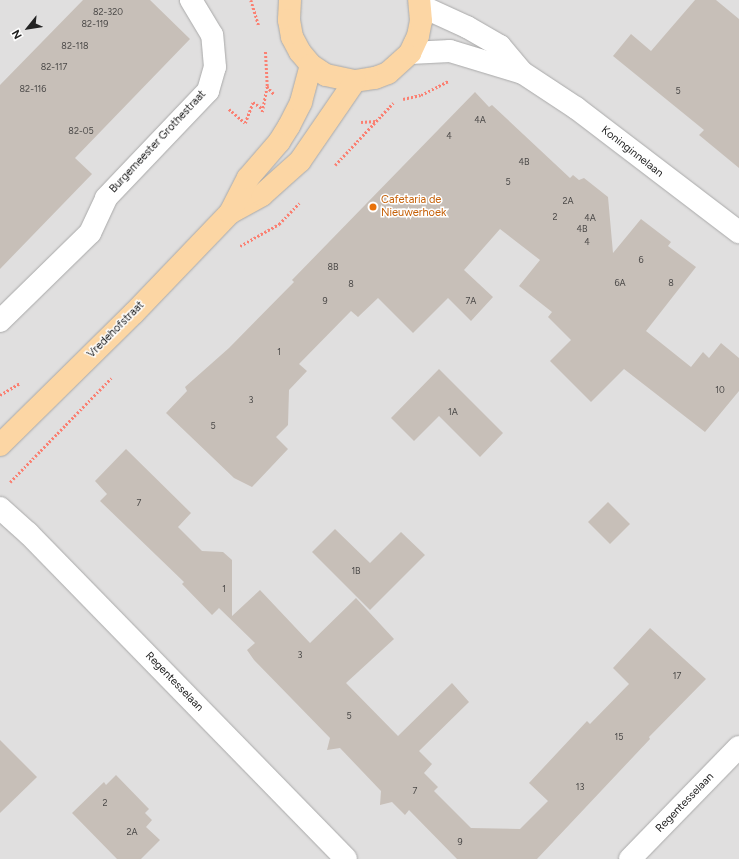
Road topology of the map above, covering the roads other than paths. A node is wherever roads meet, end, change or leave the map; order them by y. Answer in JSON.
{"nodes":[{"id":1,"x":191,"y":0,"type":"edge"},
{"id":2,"x":290,"y":0,"type":"edge"},
{"id":3,"x":420,"y":3,"type":"edge"},
{"id":4,"x":410,"y":53,"type":"junction"},
{"id":5,"x":311,"y":65,"type":"junction"},
{"id":6,"x":523,"y":72,"type":"junction"},
{"id":7,"x":355,"y":81,"type":"junction"},
{"id":8,"x":230,"y":213,"type":"junction"},
{"id":9,"x":739,"y":232,"type":"edge"},
{"id":10,"x":0,"y":321,"type":"edge"},
{"id":11,"x":0,"y":445,"type":"edge"},
{"id":12,"x":3,"y":498,"type":"edge"},
{"id":13,"x":739,"y":747,"type":"edge"},
{"id":14,"x":346,"y":859,"type":"edge"},
{"id":15,"x":630,"y":859,"type":"edge"}],
"edges":[{"from":1,"to":10,"type":"street","name":"Burgemeester Grothestraat"},
{"from":2,"to":5,"type":"main road"},
{"from":3,"to":4,"type":"main road"},
{"from":3,"to":6,"type":"street","name":"Koninginnelaan"},
{"from":4,"to":6,"type":"street","name":"Koninginnelaan"},
{"from":4,"to":7,"type":"main road"},
{"from":5,"to":7,"type":"main road"},
{"from":5,"to":8,"type":"main road","name":"Vredehofstraat"},
{"from":6,"to":9,"type":"street","name":"Koninginnelaan"},
{"from":7,"to":8,"type":"main road","name":"Vredehofstraat"},
{"from":8,"to":11,"type":"main road","name":"Vredehofstraat"},
{"from":12,"to":14,"type":"street","name":"Regentesselaan"},
{"from":13,"to":15,"type":"street","name":"Regentesselaan"}]}
